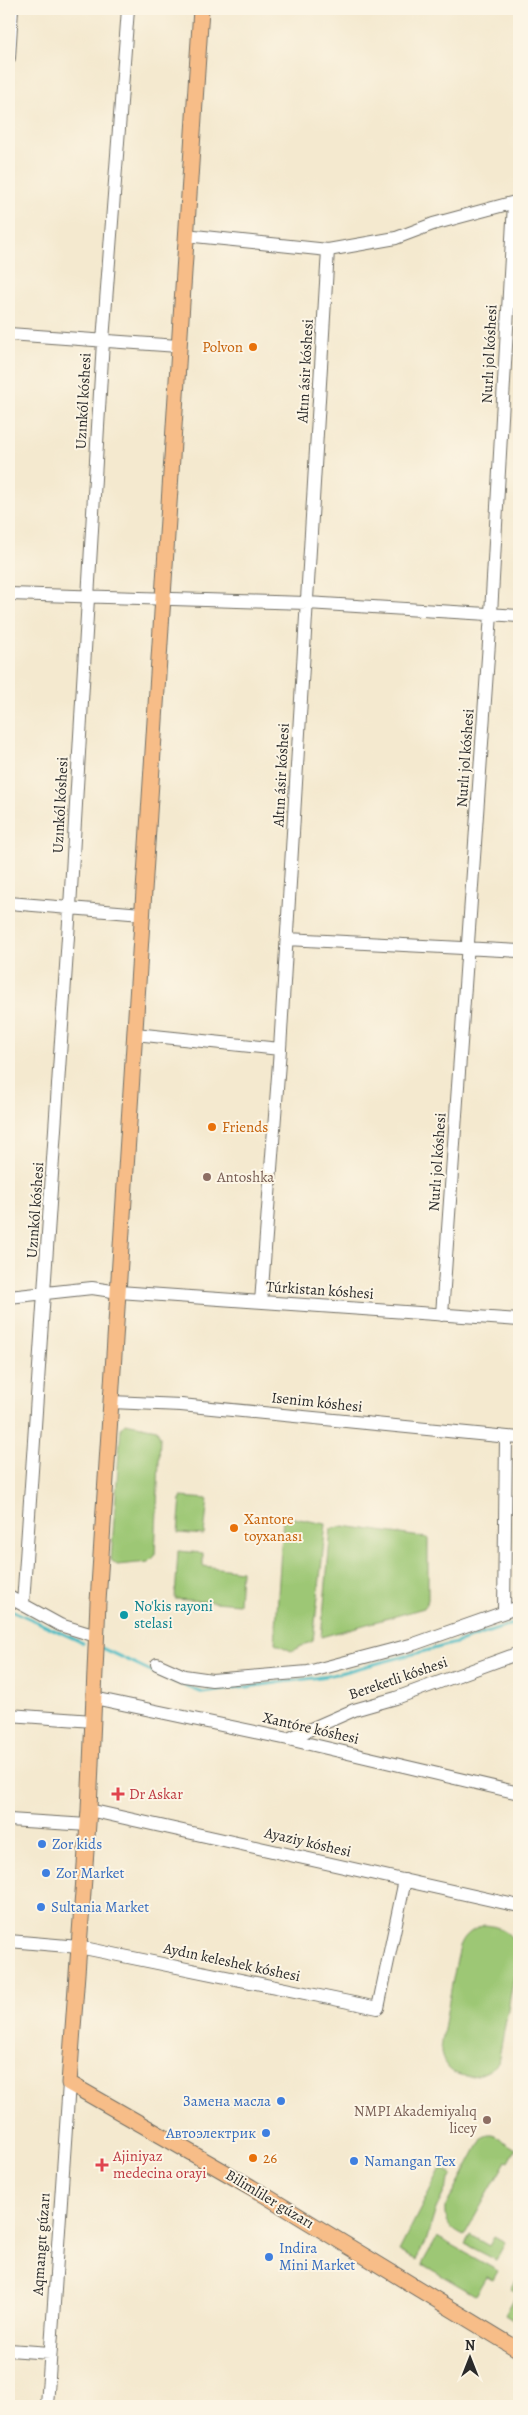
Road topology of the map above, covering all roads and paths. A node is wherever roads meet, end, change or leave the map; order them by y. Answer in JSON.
{"nodes":[{"id":1,"x":12,"y":9,"type":"edge"},
{"id":2,"x":128,"y":9,"type":"edge"},
{"id":3,"x":201,"y":9,"type":"edge"},
{"id":4,"x":9,"y":58,"type":"edge"},
{"id":5,"x":517,"y":202,"type":"edge"},
{"id":6,"x":185,"y":235,"type":"junction"},
{"id":7,"x":328,"y":250,"type":"junction"},
{"id":8,"x":9,"y":334,"type":"edge"},
{"id":9,"x":103,"y":341,"type":"junction"},
{"id":10,"x":178,"y":346,"type":"junction"},
{"id":11,"x":9,"y":594,"type":"edge"},
{"id":12,"x":89,"y":598,"type":"junction"},
{"id":13,"x":163,"y":599,"type":"junction"},
{"id":14,"x":307,"y":603,"type":"junction"},
{"id":15,"x":491,"y":614,"type":"junction"},
{"id":16,"x":519,"y":616,"type":"edge"},
{"id":17,"x":9,"y":903,"type":"edge"},
{"id":18,"x":70,"y":907,"type":"junction"},
{"id":19,"x":142,"y":914,"type":"junction"},
{"id":20,"x":287,"y":939,"type":"junction"},
{"id":21,"x":468,"y":948,"type":"junction"},
{"id":22,"x":519,"y":951,"type":"edge"},
{"id":23,"x":135,"y":1034,"type":"junction"},
{"id":24,"x":280,"y":1049,"type":"junction"},
{"id":25,"x":119,"y":1292,"type":"junction"},
{"id":26,"x":45,"y":1293,"type":"junction"},
{"id":27,"x":9,"y":1297,"type":"edge"},
{"id":28,"x":261,"y":1302,"type":"junction"},
{"id":29,"x":442,"y":1314,"type":"junction"},
{"id":30,"x":519,"y":1320,"type":"edge"},
{"id":31,"x":111,"y":1402,"type":"junction"},
{"id":32,"x":513,"y":1437,"type":"edge"},
{"id":33,"x":9,"y":1597,"type":"edge"},
{"id":34,"x":23,"y":1604,"type":"junction"},
{"id":35,"x":519,"y":1606,"type":"edge"},
{"id":36,"x":504,"y":1612,"type":"junction"},
{"id":37,"x":96,"y":1636,"type":"junction"},
{"id":38,"x":519,"y":1653,"type":"edge"},
{"id":39,"x":157,"y":1664,"type":"dead end"},
{"id":40,"x":94,"y":1698,"type":"junction"},
{"id":41,"x":9,"y":1715,"type":"edge"},
{"id":42,"x":93,"y":1721,"type":"junction"},
{"id":43,"x":288,"y":1739,"type":"junction"},
{"id":44,"x":519,"y":1793,"type":"edge"},
{"id":45,"x":88,"y":1818,"type":"junction"},
{"id":46,"x":9,"y":1820,"type":"edge"},
{"id":47,"x":405,"y":1880,"type":"junction"},
{"id":48,"x":519,"y":1906,"type":"edge"},
{"id":49,"x":9,"y":1942,"type":"edge"},
{"id":50,"x":79,"y":1947,"type":"junction"},
{"id":51,"x":69,"y":2084,"type":"junction"},
{"id":52,"x":9,"y":2350,"type":"edge"},
{"id":53,"x":519,"y":2350,"type":"edge"},
{"id":54,"x":50,"y":2353,"type":"junction"},
{"id":55,"x":47,"y":2406,"type":"edge"}],
"edges":[{"from":1,"to":4,"type":"street"},
{"from":2,"to":9,"type":"street","name":"Uzınkól kóshesi"},
{"from":3,"to":6,"type":"main road"},
{"from":5,"to":7,"type":"street"},
{"from":5,"to":15,"type":"street","name":"Nurlı jol kóshesi"},
{"from":6,"to":7,"type":"street"},
{"from":6,"to":10,"type":"main road"},
{"from":7,"to":14,"type":"street","name":"Altın ásir kóshesi"},
{"from":8,"to":9,"type":"street"},
{"from":9,"to":10,"type":"street"},
{"from":9,"to":12,"type":"street","name":"Uzınkól kóshesi"},
{"from":10,"to":13,"type":"main road"},
{"from":11,"to":12,"type":"street"},
{"from":12,"to":13,"type":"street"},
{"from":12,"to":18,"type":"street","name":"Uzınkól kóshesi"},
{"from":13,"to":14,"type":"street"},
{"from":13,"to":19,"type":"main road"},
{"from":14,"to":15,"type":"street"},
{"from":14,"to":20,"type":"street","name":"Altın ásir kóshesi"},
{"from":15,"to":16,"type":"street"},
{"from":15,"to":21,"type":"street","name":"Nurlı jol kóshesi"},
{"from":17,"to":18,"type":"street"},
{"from":18,"to":19,"type":"street"},
{"from":18,"to":26,"type":"street","name":"Uzınkól kóshesi"},
{"from":19,"to":23,"type":"main road"},
{"from":20,"to":21,"type":"street"},
{"from":20,"to":24,"type":"street","name":"Altın ásir kóshesi"},
{"from":21,"to":22,"type":"street"},
{"from":21,"to":29,"type":"street","name":"Nurlı jol kóshesi"},
{"from":23,"to":24,"type":"street"},
{"from":23,"to":25,"type":"main road"},
{"from":24,"to":28,"type":"street","name":"Altın ásir kóshesi"},
{"from":25,"to":26,"type":"street","name":"Túrkistan kóshesi"},
{"from":25,"to":28,"type":"street","name":"Túrkistan kóshesi"},
{"from":25,"to":31,"type":"main road"},
{"from":26,"to":27,"type":"street","name":"Túrkistan kóshesi"},
{"from":26,"to":34,"type":"street","name":"Uzınkól kóshesi"},
{"from":28,"to":29,"type":"street","name":"Túrkistan kóshesi"},
{"from":29,"to":30,"type":"street","name":"Túrkistan kóshesi"},
{"from":31,"to":32,"type":"street","name":"Isenim kóshesi"},
{"from":31,"to":37,"type":"main road"},
{"from":32,"to":36,"type":"street"},
{"from":33,"to":34,"type":"street"},
{"from":34,"to":37,"type":"street"},
{"from":35,"to":36,"type":"street"},
{"from":36,"to":39,"type":"street"},
{"from":37,"to":40,"type":"main road"},
{"from":38,"to":43,"type":"street","name":"Bereketli kóshesi"},
{"from":40,"to":42,"type":"main road"},
{"from":40,"to":43,"type":"street","name":"Xantóre kóshesi"},
{"from":41,"to":42,"type":"street"},
{"from":42,"to":45,"type":"main road"},
{"from":43,"to":44,"type":"street","name":"Xantóre kóshesi"},
{"from":45,"to":46,"type":"street","name":"Ayaziy kóshesi"},
{"from":45,"to":47,"type":"street","name":"Ayaziy kóshesi"},
{"from":45,"to":50,"type":"main road"},
{"from":47,"to":48,"type":"street","name":"Ayaziy kóshesi"},
{"from":47,"to":50,"type":"street","name":"Aydın keleshek kóshesi"},
{"from":49,"to":50,"type":"street","name":"Aydın keleshek kóshesi"},
{"from":50,"to":51,"type":"main road"},
{"from":51,"to":53,"type":"main road","name":"Bilimliler gúzarı"},
{"from":51,"to":54,"type":"street","name":"Aqmangıt gúzarı"},
{"from":52,"to":54,"type":"street"},
{"from":54,"to":55,"type":"street","name":"Aqmangıt gúzarı"}]}
